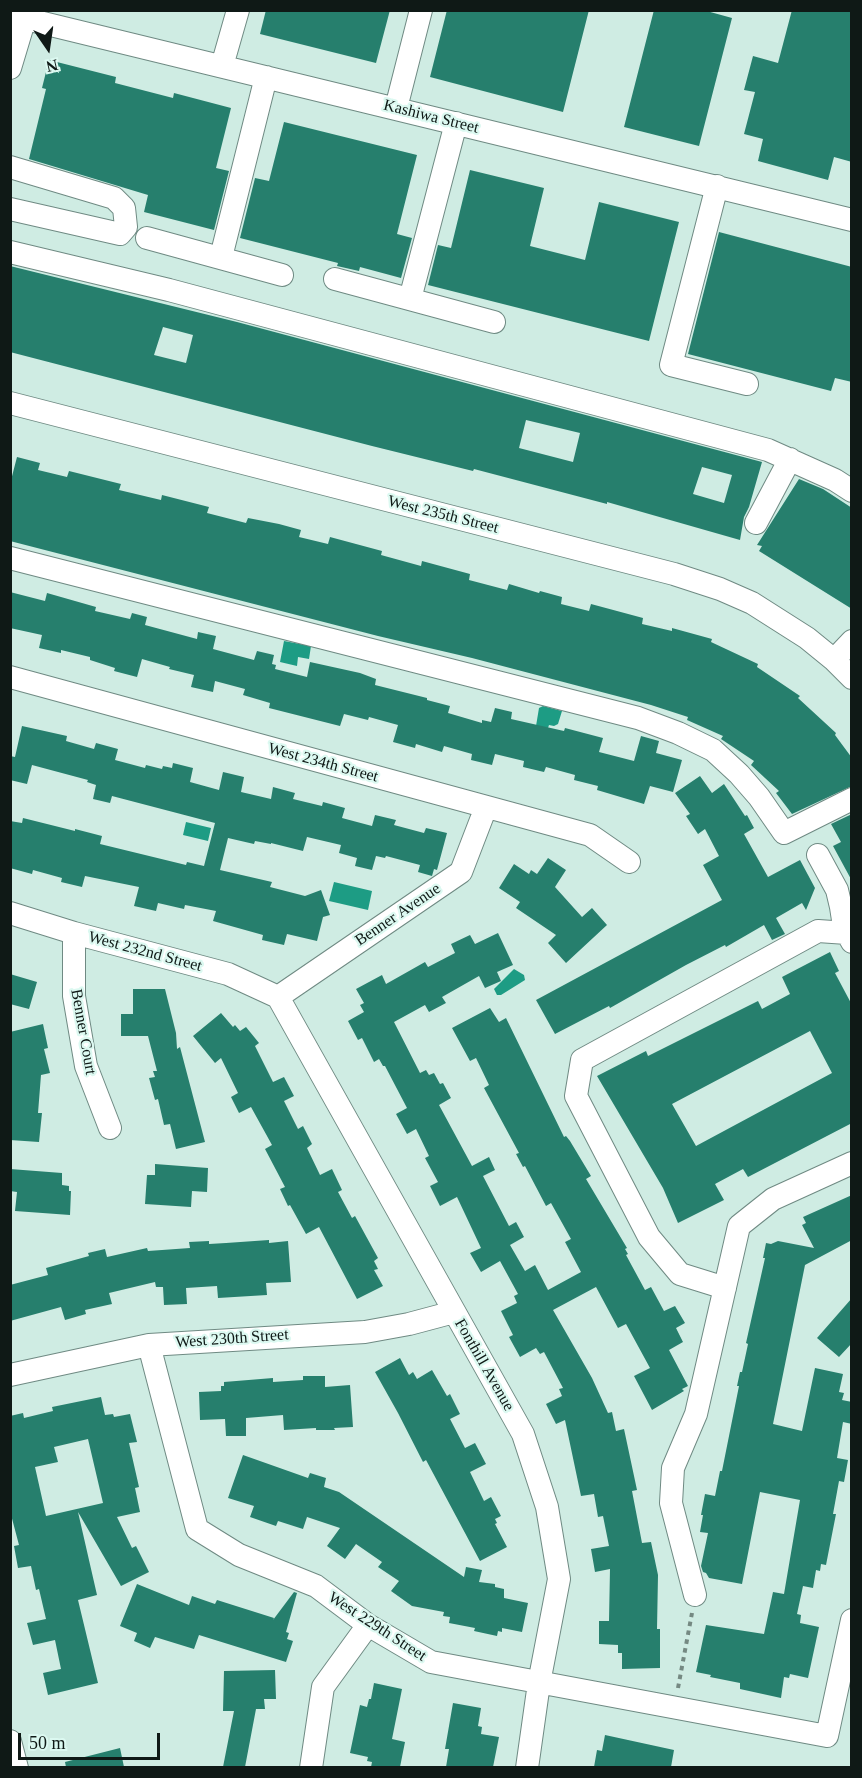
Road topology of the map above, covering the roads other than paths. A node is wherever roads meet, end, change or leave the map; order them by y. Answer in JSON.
{"nodes":[{"id":1,"x":238,"y":10,"type":"edge"},
{"id":2,"x":421,"y":10,"type":"edge"},
{"id":3,"x":18,"y":16,"type":"edge"},
{"id":4,"x":222,"y":66,"type":"junction"},
{"id":5,"x":10,"y":68,"type":"edge"},
{"id":6,"x":266,"y":77,"type":"junction"},
{"id":7,"x":396,"y":108,"type":"junction"},
{"id":8,"x":456,"y":123,"type":"junction"},
{"id":9,"x":10,"y":167,"type":"edge"},
{"id":10,"x":717,"y":186,"type":"junction"},
{"id":11,"x":10,"y":209,"type":"edge"},
{"id":12,"x":852,"y":220,"type":"edge"},
{"id":13,"x":147,"y":238,"type":"dead end"},
{"id":14,"x":10,"y":252,"type":"edge"},
{"id":15,"x":221,"y":257,"type":"junction"},
{"id":16,"x":282,"y":275,"type":"dead end"},
{"id":17,"x":335,"y":279,"type":"dead end"},
{"id":18,"x":410,"y":299,"type":"junction"},
{"id":19,"x":494,"y":322,"type":"dead end"},
{"id":20,"x":747,"y":384,"type":"dead end"},
{"id":21,"x":10,"y":403,"type":"edge"},
{"id":22,"x":790,"y":459,"type":"junction"},
{"id":23,"x":852,"y":491,"type":"edge"},
{"id":24,"x":756,"y":523,"type":"dead end"},
{"id":25,"x":10,"y":558,"type":"edge"},
{"id":26,"x":852,"y":641,"type":"edge"},
{"id":27,"x":834,"y":660,"type":"junction"},
{"id":28,"x":10,"y":676,"type":"edge"},
{"id":29,"x":852,"y":678,"type":"edge"},
{"id":30,"x":852,"y":799,"type":"edge"},
{"id":31,"x":486,"y":807,"type":"junction"},
{"id":32,"x":818,"y":855,"type":"dead end"},
{"id":33,"x":629,"y":862,"type":"dead end"},
{"id":34,"x":10,"y":913,"type":"edge"},
{"id":35,"x":74,"y":933,"type":"junction"},
{"id":36,"x":848,"y":938,"type":"edge"},
{"id":37,"x":278,"y":997,"type":"junction"},
{"id":38,"x":110,"y":1128,"type":"dead end"},
{"id":39,"x":852,"y":1163,"type":"edge"},
{"id":40,"x":725,"y":1288,"type":"junction"},
{"id":41,"x":454,"y":1312,"type":"junction"},
{"id":42,"x":149,"y":1345,"type":"junction"},
{"id":43,"x":10,"y":1375,"type":"edge"},
{"id":44,"x":695,"y":1595,"type":"road end"},
{"id":45,"x":852,"y":1620,"type":"edge"},
{"id":46,"x":368,"y":1625,"type":"junction"},
{"id":47,"x":539,"y":1683,"type":"junction"},
{"id":48,"x":10,"y":1741,"type":"edge"},
{"id":49,"x":16,"y":1767,"type":"edge"},
{"id":50,"x":311,"y":1767,"type":"edge"},
{"id":51,"x":527,"y":1767,"type":"edge"}],
"edges":[{"from":1,"to":4,"type":"street"},
{"from":2,"to":7,"type":"street"},
{"from":3,"to":4,"type":"street","name":"Kashiwa Street"},
{"from":3,"to":5,"type":"street"},
{"from":4,"to":6,"type":"street","name":"Kashiwa Street"},
{"from":6,"to":7,"type":"street","name":"Kashiwa Street"},
{"from":6,"to":15,"type":"street"},
{"from":7,"to":8,"type":"street","name":"Kashiwa Street"},
{"from":8,"to":10,"type":"street","name":"Kashiwa Street"},
{"from":8,"to":18,"type":"street"},
{"from":9,"to":11,"type":"street"},
{"from":10,"to":12,"type":"street","name":"Kashiwa Street"},
{"from":10,"to":20,"type":"street"},
{"from":13,"to":15,"type":"street"},
{"from":14,"to":22,"type":"street"},
{"from":15,"to":16,"type":"street"},
{"from":17,"to":18,"type":"street"},
{"from":18,"to":19,"type":"street"},
{"from":21,"to":27,"type":"street","name":"West 235th Street"},
{"from":22,"to":23,"type":"street"},
{"from":22,"to":24,"type":"street"},
{"from":25,"to":30,"type":"street"},
{"from":26,"to":27,"type":"street"},
{"from":27,"to":29,"type":"street","name":"West 235th Street"},
{"from":28,"to":31,"type":"street","name":"West 234th Street"},
{"from":31,"to":33,"type":"street","name":"West 234th Street"},
{"from":31,"to":37,"type":"street","name":"Benner Avenue"},
{"from":32,"to":36,"type":"street"},
{"from":34,"to":35,"type":"street","name":"West 232nd Street"},
{"from":35,"to":37,"type":"street","name":"West 232nd Street"},
{"from":35,"to":38,"type":"street","name":"Benner Court"},
{"from":36,"to":40,"type":"street"},
{"from":37,"to":41,"type":"street","name":"Fonthill Avenue"},
{"from":39,"to":40,"type":"street"},
{"from":40,"to":44,"type":"street"},
{"from":41,"to":42,"type":"street","name":"West 230th Street"},
{"from":41,"to":47,"type":"street","name":"Fonthill Avenue"},
{"from":42,"to":43,"type":"street","name":"West 230th Street"},
{"from":42,"to":46,"type":"street","name":"West 229th Street"},
{"from":45,"to":47,"type":"street","name":"West 229th Street"},
{"from":46,"to":47,"type":"street","name":"West 229th Street"},
{"from":46,"to":50,"type":"street"},
{"from":47,"to":51,"type":"street","name":"Fonthill Avenue"},
{"from":48,"to":49,"type":"street"}]}
